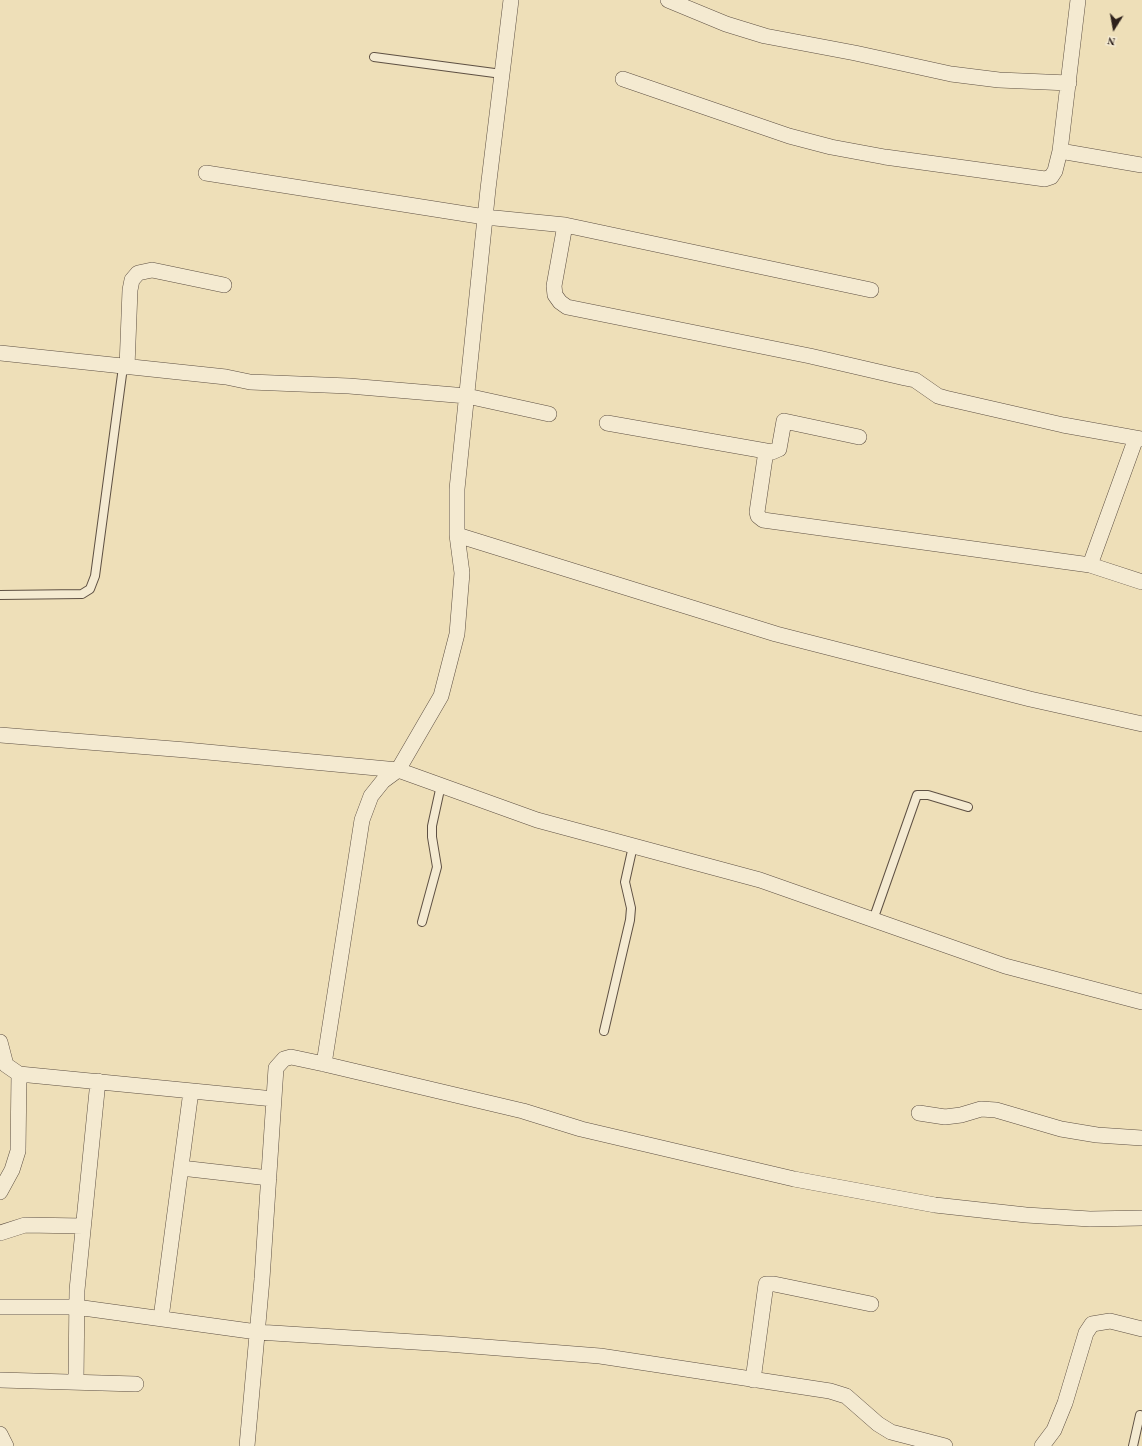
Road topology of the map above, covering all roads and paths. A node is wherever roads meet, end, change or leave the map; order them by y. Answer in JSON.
{"nodes":[{"id":1,"x":511,"y":0,"type":"edge"},
{"id":2,"x":668,"y":0,"type":"edge"},
{"id":3,"x":1078,"y":0,"type":"edge"},
{"id":4,"x":374,"y":57,"type":"dead end"},
{"id":5,"x":502,"y":74,"type":"junction"},
{"id":6,"x":623,"y":79,"type":"dead end"},
{"id":7,"x":1069,"y":83,"type":"junction"},
{"id":8,"x":1060,"y":152,"type":"junction"},
{"id":9,"x":1142,"y":165,"type":"edge"},
{"id":10,"x":206,"y":173,"type":"dead end"},
{"id":11,"x":485,"y":217,"type":"junction"},
{"id":12,"x":565,"y":225,"type":"junction"},
{"id":13,"x":224,"y":284,"type":"dead end"},
{"id":14,"x":871,"y":290,"type":"dead end"},
{"id":15,"x":0,"y":353,"type":"edge"},
{"id":16,"x":125,"y":367,"type":"junction"},
{"id":17,"x":467,"y":396,"type":"junction"},
{"id":18,"x":548,"y":414,"type":"dead end"},
{"id":19,"x":607,"y":423,"type":"dead end"},
{"id":20,"x":859,"y":437,"type":"dead end"},
{"id":21,"x":1139,"y":439,"type":"edge"},
{"id":22,"x":766,"y":451,"type":"junction"},
{"id":23,"x":457,"y":535,"type":"junction"},
{"id":24,"x":1090,"y":565,"type":"junction"},
{"id":25,"x":1142,"y":582,"type":"edge"},
{"id":26,"x":0,"y":595,"type":"edge"},
{"id":27,"x":1142,"y":724,"type":"edge"},
{"id":28,"x":0,"y":736,"type":"edge"},
{"id":29,"x":398,"y":770,"type":"junction"},
{"id":30,"x":441,"y":786,"type":"junction"},
{"id":31,"x":968,"y":807,"type":"dead end"},
{"id":32,"x":634,"y":846,"type":"junction"},
{"id":33,"x":873,"y":920,"type":"junction"},
{"id":34,"x":422,"y":922,"type":"dead end"},
{"id":35,"x":1142,"y":1002,"type":"edge"},
{"id":36,"x":604,"y":1032,"type":"dead end"},
{"id":37,"x":0,"y":1042,"type":"edge"},
{"id":38,"x":324,"y":1064,"type":"junction"},
{"id":39,"x":20,"y":1074,"type":"junction"},
{"id":40,"x":98,"y":1081,"type":"junction"},
{"id":41,"x":191,"y":1091,"type":"junction"},
{"id":42,"x":274,"y":1099,"type":"junction"},
{"id":43,"x":919,"y":1113,"type":"dead end"},
{"id":44,"x":1142,"y":1138,"type":"edge"},
{"id":45,"x":181,"y":1168,"type":"junction"},
{"id":46,"x":269,"y":1178,"type":"junction"},
{"id":47,"x":0,"y":1192,"type":"edge"},
{"id":48,"x":1142,"y":1218,"type":"edge"},
{"id":49,"x":83,"y":1226,"type":"junction"},
{"id":50,"x":0,"y":1232,"type":"edge"},
{"id":51,"x":871,"y":1304,"type":"dead end"},
{"id":52,"x":0,"y":1306,"type":"edge"},
{"id":53,"x":76,"y":1307,"type":"junction"},
{"id":54,"x":161,"y":1318,"type":"junction"},
{"id":55,"x":1142,"y":1328,"type":"edge"},
{"id":56,"x":257,"y":1332,"type":"junction"},
{"id":57,"x":0,"y":1380,"type":"edge"},
{"id":58,"x":753,"y":1380,"type":"junction"},
{"id":59,"x":76,"y":1382,"type":"junction"},
{"id":60,"x":136,"y":1384,"type":"dead end"},
{"id":61,"x":1140,"y":1415,"type":"dead end"},
{"id":62,"x":0,"y":1434,"type":"edge"},
{"id":63,"x":6,"y":1446,"type":"edge"},
{"id":64,"x":247,"y":1446,"type":"edge"},
{"id":65,"x":944,"y":1446,"type":"edge"},
{"id":66,"x":1042,"y":1446,"type":"edge"},
{"id":67,"x":1134,"y":1446,"type":"edge"}],
"edges":[{"from":1,"to":5,"type":"street"},
{"from":2,"to":7,"type":"street"},
{"from":3,"to":7,"type":"street"},
{"from":4,"to":5,"type":"lane"},
{"from":5,"to":11,"type":"street"},
{"from":6,"to":8,"type":"street"},
{"from":7,"to":8,"type":"street"},
{"from":8,"to":9,"type":"street"},
{"from":10,"to":11,"type":"street"},
{"from":11,"to":12,"type":"street"},
{"from":11,"to":17,"type":"street"},
{"from":12,"to":14,"type":"street"},
{"from":12,"to":21,"type":"street"},
{"from":13,"to":16,"type":"street"},
{"from":15,"to":16,"type":"street"},
{"from":16,"to":17,"type":"street"},
{"from":16,"to":26,"type":"lane"},
{"from":17,"to":18,"type":"street"},
{"from":17,"to":23,"type":"street"},
{"from":19,"to":22,"type":"street"},
{"from":20,"to":22,"type":"street"},
{"from":21,"to":24,"type":"street"},
{"from":22,"to":24,"type":"street"},
{"from":23,"to":27,"type":"street"},
{"from":23,"to":29,"type":"street"},
{"from":24,"to":25,"type":"street"},
{"from":28,"to":29,"type":"street"},
{"from":29,"to":30,"type":"street"},
{"from":29,"to":38,"type":"street"},
{"from":30,"to":32,"type":"street"},
{"from":30,"to":34,"type":"lane"},
{"from":31,"to":33,"type":"lane"},
{"from":32,"to":33,"type":"street"},
{"from":32,"to":36,"type":"lane"},
{"from":33,"to":35,"type":"street"},
{"from":37,"to":39,"type":"street"},
{"from":38,"to":42,"type":"street"},
{"from":38,"to":48,"type":"street"},
{"from":39,"to":40,"type":"street"},
{"from":39,"to":47,"type":"street"},
{"from":40,"to":41,"type":"street"},
{"from":40,"to":49,"type":"street"},
{"from":41,"to":42,"type":"street"},
{"from":41,"to":45,"type":"street"},
{"from":42,"to":46,"type":"street"},
{"from":43,"to":44,"type":"street"},
{"from":45,"to":46,"type":"street"},
{"from":45,"to":54,"type":"street"},
{"from":46,"to":56,"type":"street"},
{"from":49,"to":50,"type":"street"},
{"from":49,"to":53,"type":"street"},
{"from":51,"to":58,"type":"street"},
{"from":52,"to":53,"type":"street"},
{"from":53,"to":54,"type":"street"},
{"from":53,"to":59,"type":"street"},
{"from":54,"to":56,"type":"street"},
{"from":55,"to":66,"type":"street"},
{"from":56,"to":58,"type":"street"},
{"from":56,"to":64,"type":"street"},
{"from":57,"to":59,"type":"street"},
{"from":58,"to":65,"type":"street"},
{"from":59,"to":60,"type":"street"},
{"from":61,"to":67,"type":"lane"},
{"from":62,"to":63,"type":"street"}]}
